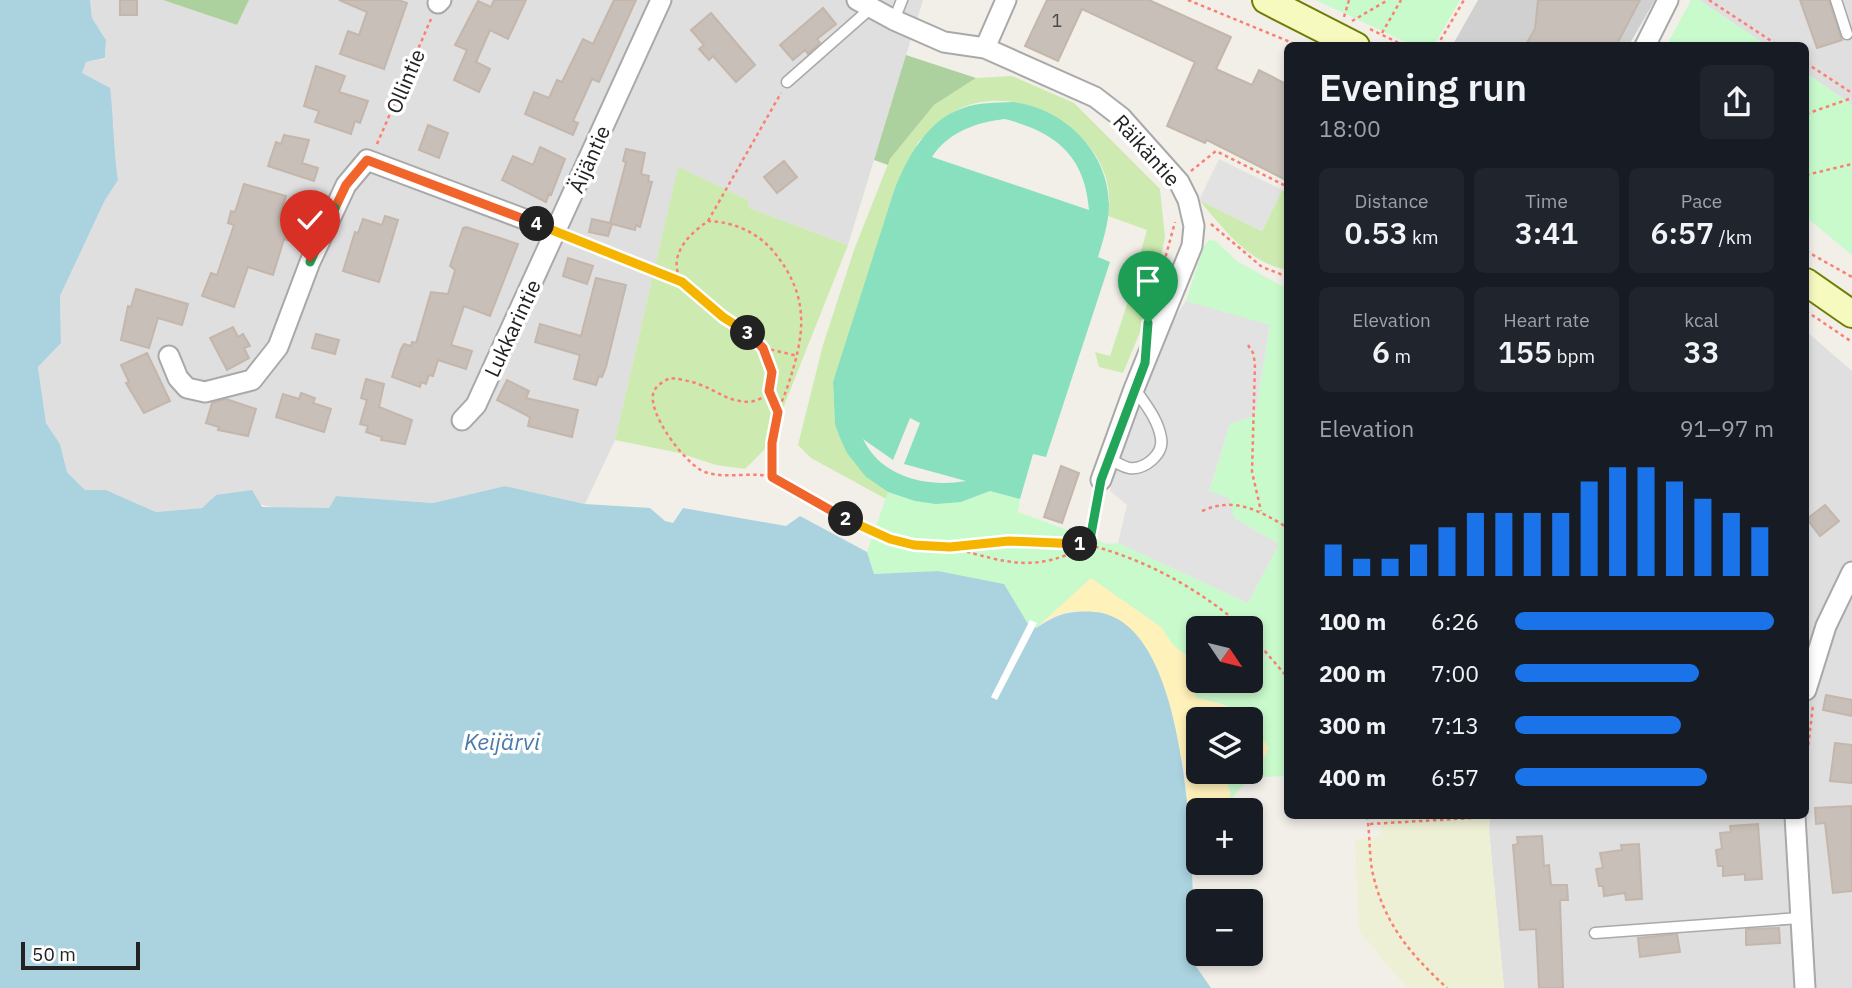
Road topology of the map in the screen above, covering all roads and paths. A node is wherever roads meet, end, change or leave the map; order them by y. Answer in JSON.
{"nodes":[{"id":1,"x":661,"y":0,"type":"edge"},
{"id":2,"x":902,"y":0,"type":"edge"},
{"id":3,"x":1006,"y":0,"type":"edge"},
{"id":4,"x":1188,"y":0,"type":"edge"},
{"id":5,"x":1248,"y":0,"type":"edge"},
{"id":6,"x":1349,"y":0,"type":"edge"},
{"id":7,"x":1388,"y":0,"type":"edge"},
{"id":8,"x":1401,"y":0,"type":"edge"},
{"id":9,"x":1464,"y":0,"type":"edge"},
{"id":10,"x":1668,"y":0,"type":"edge"},
{"id":11,"x":1709,"y":0,"type":"edge"},
{"id":12,"x":1836,"y":0,"type":"edge"},
{"id":13,"x":439,"y":1,"type":"edge"},
{"id":14,"x":864,"y":4,"type":"edge"},
{"id":15,"x":1276,"y":6,"type":"edge"},
{"id":16,"x":1344,"y":17,"type":"dead end"},
{"id":17,"x":894,"y":20,"type":"junction"},
{"id":18,"x":1354,"y":33,"type":"edge"},
{"id":19,"x":1847,"y":34,"type":"dead end"},
{"id":20,"x":1381,"y":35,"type":"dead end"},
{"id":21,"x":1290,"y":42,"type":"edge"},
{"id":22,"x":1439,"y":42,"type":"edge"},
{"id":23,"x":1647,"y":42,"type":"edge"},
{"id":24,"x":1773,"y":42,"type":"edge"},
{"id":25,"x":985,"y":48,"type":"junction"},
{"id":26,"x":1809,"y":65,"type":"edge"},
{"id":27,"x":787,"y":82,"type":"joint"},
{"id":28,"x":1852,"y":93,"type":"edge"},
{"id":29,"x":1852,"y":98,"type":"edge"},
{"id":30,"x":1809,"y":113,"type":"edge"},
{"id":31,"x":367,"y":160,"type":"junction"},
{"id":32,"x":1852,"y":164,"type":"edge"},
{"id":33,"x":1809,"y":174,"type":"edge"},
{"id":34,"x":1179,"y":182,"type":"junction"},
{"id":35,"x":1284,"y":185,"type":"edge"},
{"id":36,"x":1176,"y":214,"type":"dead end"},
{"id":37,"x":708,"y":221,"type":"junction"},
{"id":38,"x":1194,"y":226,"type":"junction"},
{"id":39,"x":556,"y":231,"type":"junction"},
{"id":40,"x":1809,"y":253,"type":"edge"},
{"id":41,"x":1161,"y":273,"type":"dead end"},
{"id":42,"x":1284,"y":275,"type":"edge"},
{"id":43,"x":1852,"y":277,"type":"edge"},
{"id":44,"x":682,"y":282,"type":"junction"},
{"id":45,"x":1809,"y":282,"type":"edge"},
{"id":46,"x":1809,"y":283,"type":"edge"},
{"id":47,"x":1852,"y":300,"type":"edge"},
{"id":48,"x":1809,"y":313,"type":"edge"},
{"id":49,"x":1852,"y":314,"type":"edge"},
{"id":50,"x":1852,"y":342,"type":"edge"},
{"id":51,"x":1248,"y":345,"type":"dead end"},
{"id":52,"x":763,"y":348,"type":"junction"},
{"id":53,"x":169,"y":356,"type":"dead end"},
{"id":54,"x":798,"y":356,"type":"junction"},
{"id":55,"x":1135,"y":389,"type":"junction"},
{"id":56,"x":769,"y":391,"type":"junction"},
{"id":57,"x":778,"y":412,"type":"junction"},
{"id":58,"x":462,"y":420,"type":"dead end"},
{"id":59,"x":1109,"y":458,"type":"junction"},
{"id":60,"x":772,"y":477,"type":"junction"},
{"id":61,"x":1101,"y":480,"type":"joint"},
{"id":62,"x":1202,"y":511,"type":"dead end"},
{"id":63,"x":1261,"y":511,"type":"junction"},
{"id":64,"x":1284,"y":525,"type":"edge"},
{"id":65,"x":1089,"y":545,"type":"junction"},
{"id":66,"x":950,"y":547,"type":"junction"},
{"id":67,"x":1852,"y":572,"type":"edge"},
{"id":68,"x":1230,"y":616,"type":"edge"},
{"id":69,"x":1264,"y":650,"type":"edge"},
{"id":70,"x":1284,"y":673,"type":"edge"},
{"id":71,"x":1809,"y":675,"type":"edge"},
{"id":72,"x":1367,"y":819,"type":"edge"},
{"id":73,"x":1455,"y":819,"type":"edge"},
{"id":74,"x":1795,"y":819,"type":"edge"},
{"id":75,"x":1368,"y":824,"type":"junction"},
{"id":76,"x":1800,"y":918,"type":"junction"},
{"id":77,"x":1595,"y":933,"type":"dead end"},
{"id":78,"x":1447,"y":988,"type":"edge"},
{"id":79,"x":1805,"y":988,"type":"edge"}],
"edges":[{"from":1,"to":39,"type":"street","name":"Äijäntie"},
{"from":2,"to":17,"type":"lane"},
{"from":3,"to":25,"type":"street"},
{"from":4,"to":21,"type":"path"},
{"from":5,"to":15,"type":"main road"},
{"from":6,"to":16,"type":"path"},
{"from":7,"to":18,"type":"path"},
{"from":8,"to":20,"type":"path"},
{"from":9,"to":22,"type":"path"},
{"from":10,"to":23,"type":"street"},
{"from":11,"to":24,"type":"path"},
{"from":12,"to":19,"type":"lane"},
{"from":13,"to":31,"type":"path","name":"Ollintie"},
{"from":14,"to":17,"type":"street","name":"Räikäntie"},
{"from":14,"to":27,"type":"lane"},
{"from":15,"to":18,"type":"main road"},
{"from":17,"to":25,"type":"street","name":"Räikäntie"},
{"from":25,"to":34,"type":"street","name":"Räikäntie"},
{"from":26,"to":28,"type":"path"},
{"from":27,"to":37,"type":"path"},
{"from":29,"to":30,"type":"path"},
{"from":31,"to":39,"type":"street"},
{"from":31,"to":53,"type":"street"},
{"from":32,"to":33,"type":"path"},
{"from":34,"to":35,"type":"path"},
{"from":34,"to":38,"type":"street","name":"Räikäntie"},
{"from":36,"to":41,"type":"path"},
{"from":37,"to":44,"type":"path"},
{"from":37,"to":54,"type":"path"},
{"from":38,"to":42,"type":"path"},
{"from":38,"to":55,"type":"street","name":"Räikäntie"},
{"from":39,"to":44,"type":"path"},
{"from":39,"to":58,"type":"street","name":"Lukkarintie"},
{"from":40,"to":43,"type":"path"},
{"from":44,"to":52,"type":"path"},
{"from":45,"to":47,"type":"main road"},
{"from":46,"to":49,"type":"main road"},
{"from":48,"to":50,"type":"path"},
{"from":51,"to":63,"type":"path"},
{"from":52,"to":54,"type":"path"},
{"from":52,"to":56,"type":"path"},
{"from":54,"to":57,"type":"path"},
{"from":55,"to":59,"type":"street","name":"Räikäntie"},
{"from":55,"to":59,"type":"lane"},
{"from":56,"to":57,"type":"path"},
{"from":56,"to":60,"type":"path"},
{"from":57,"to":60,"type":"path"},
{"from":59,"to":61,"type":"street","name":"Räikäntie"},
{"from":60,"to":66,"type":"path"},
{"from":61,"to":65,"type":"path"},
{"from":62,"to":63,"type":"path"},
{"from":63,"to":64,"type":"path"},
{"from":65,"to":66,"type":"path"},
{"from":65,"to":66,"type":"path"},
{"from":65,"to":68,"type":"path"},
{"from":67,"to":71,"type":"street"},
{"from":69,"to":70,"type":"path"},
{"from":72,"to":75,"type":"path"},
{"from":73,"to":75,"type":"path"},
{"from":74,"to":76,"type":"street"},
{"from":75,"to":78,"type":"path"},
{"from":76,"to":77,"type":"lane"},
{"from":76,"to":79,"type":"street"}]}
